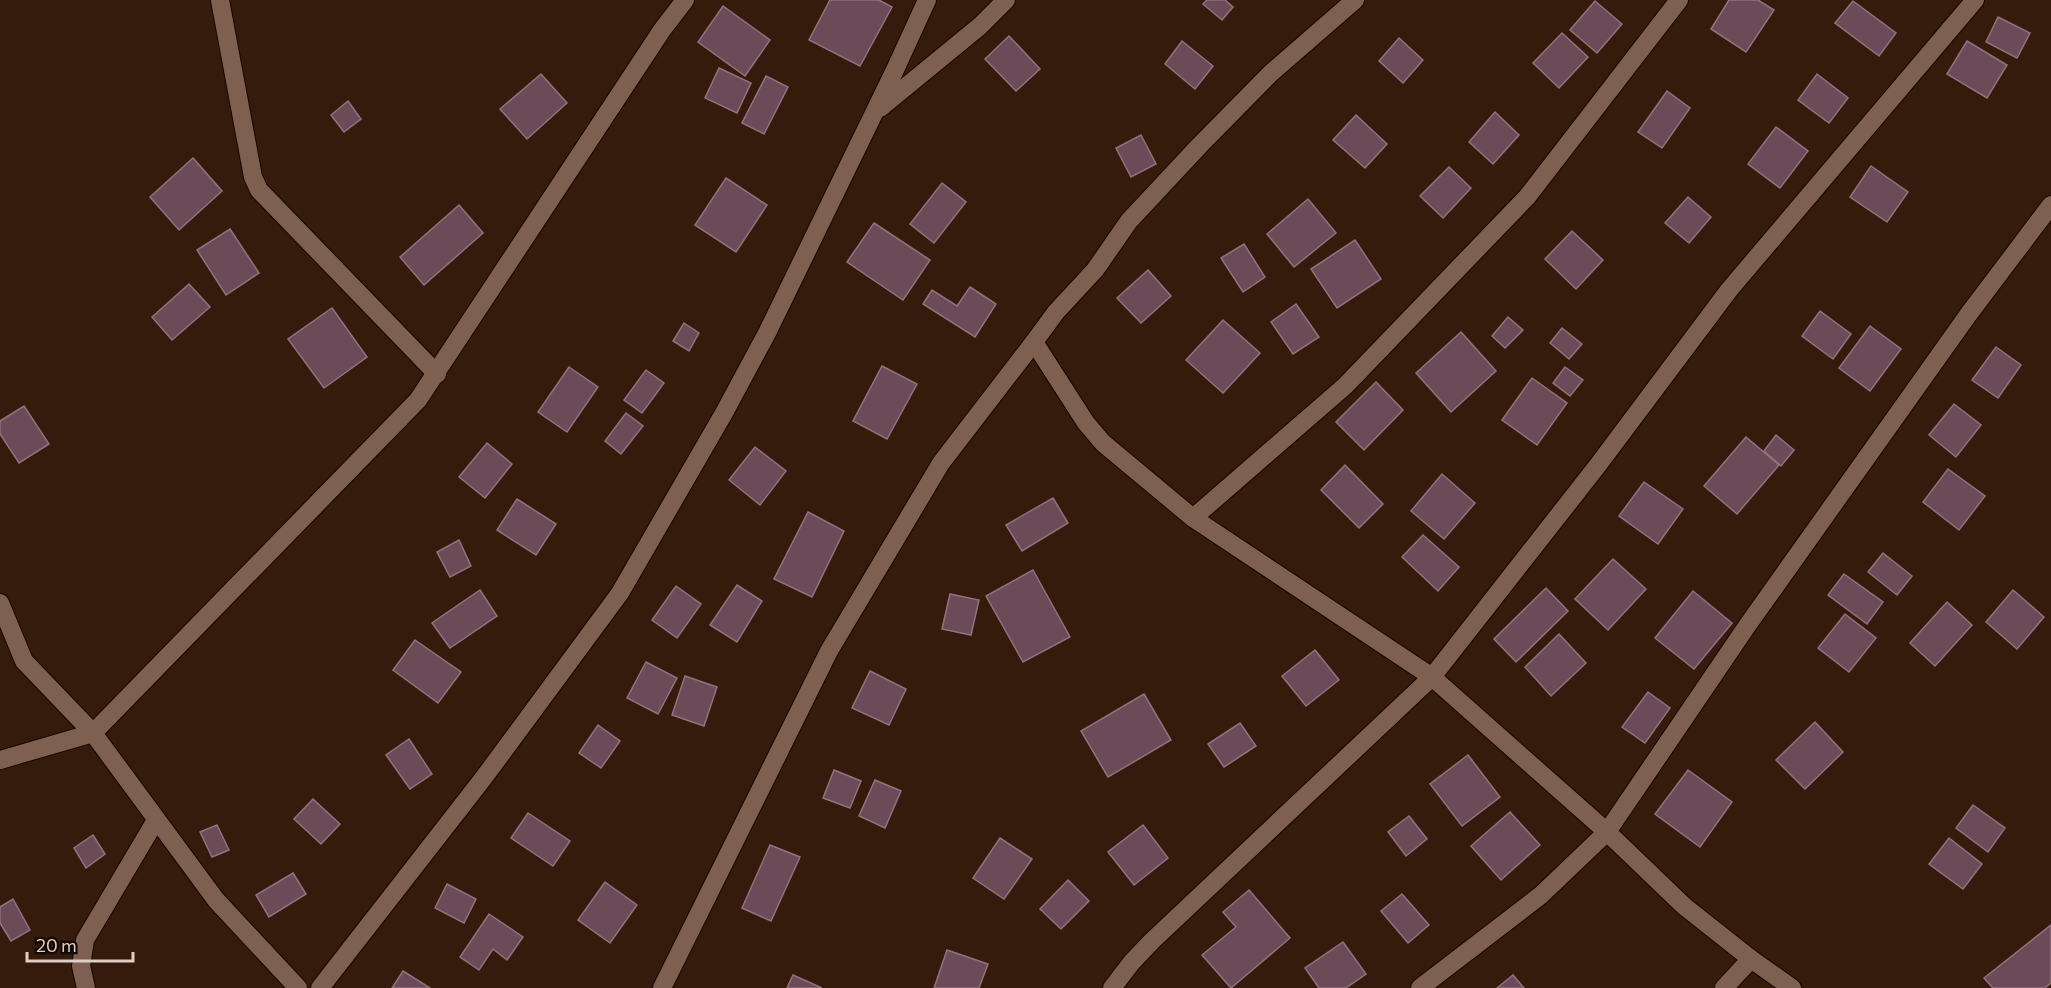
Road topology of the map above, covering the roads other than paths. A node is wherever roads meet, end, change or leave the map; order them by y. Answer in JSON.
{"nodes":[{"id":1,"x":220,"y":0,"type":"edge"},
{"id":2,"x":685,"y":0,"type":"edge"},
{"id":3,"x":927,"y":0,"type":"edge"},
{"id":4,"x":1006,"y":0,"type":"edge"},
{"id":5,"x":1355,"y":0,"type":"edge"},
{"id":6,"x":1680,"y":0,"type":"edge"},
{"id":7,"x":1975,"y":0,"type":"edge"},
{"id":8,"x":875,"y":112,"type":"junction"},
{"id":9,"x":2051,"y":205,"type":"edge"},
{"id":10,"x":1034,"y":342,"type":"junction"},
{"id":11,"x":437,"y":374,"type":"junction"},
{"id":12,"x":1193,"y":518,"type":"junction"},
{"id":13,"x":0,"y":603,"type":"edge"},
{"id":14,"x":1432,"y":676,"type":"junction"},
{"id":15,"x":93,"y":733,"type":"junction"},
{"id":16,"x":0,"y":760,"type":"edge"},
{"id":17,"x":156,"y":820,"type":"junction"},
{"id":18,"x":1607,"y":832,"type":"junction"},
{"id":19,"x":1751,"y":959,"type":"junction"},
{"id":20,"x":86,"y":988,"type":"edge"},
{"id":21,"x":298,"y":988,"type":"edge"},
{"id":22,"x":320,"y":988,"type":"edge"},
{"id":23,"x":662,"y":988,"type":"edge"},
{"id":24,"x":1112,"y":988,"type":"edge"},
{"id":25,"x":1420,"y":988,"type":"edge"},
{"id":26,"x":1725,"y":988,"type":"edge"},
{"id":27,"x":1792,"y":988,"type":"edge"}],
"edges":[{"from":1,"to":11,"type":"street"},
{"from":2,"to":11,"type":"street"},
{"from":3,"to":8,"type":"street"},
{"from":4,"to":8,"type":"street"},
{"from":5,"to":10,"type":"street"},
{"from":6,"to":12,"type":"street"},
{"from":7,"to":14,"type":"street"},
{"from":8,"to":22,"type":"street"},
{"from":9,"to":18,"type":"street"},
{"from":10,"to":12,"type":"street"},
{"from":10,"to":23,"type":"street"},
{"from":11,"to":15,"type":"street"},
{"from":12,"to":14,"type":"street"},
{"from":13,"to":15,"type":"street"},
{"from":14,"to":18,"type":"street"},
{"from":14,"to":24,"type":"street"},
{"from":15,"to":16,"type":"street"},
{"from":15,"to":17,"type":"street"},
{"from":17,"to":20,"type":"street"},
{"from":17,"to":21,"type":"street"},
{"from":18,"to":19,"type":"street"},
{"from":18,"to":25,"type":"street"},
{"from":19,"to":26,"type":"street"},
{"from":19,"to":27,"type":"street"}]}
